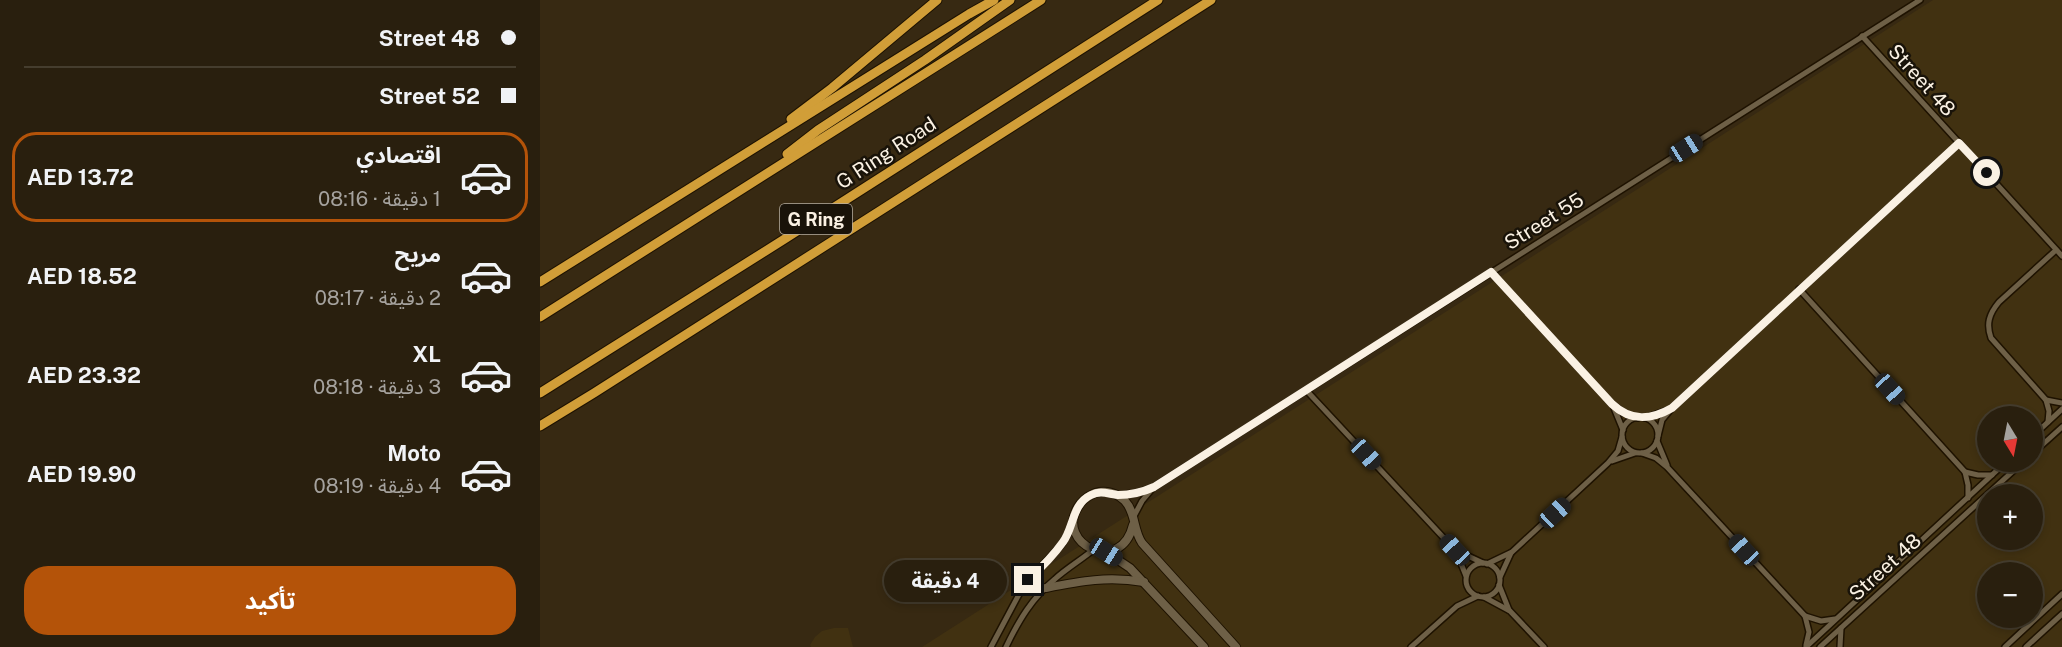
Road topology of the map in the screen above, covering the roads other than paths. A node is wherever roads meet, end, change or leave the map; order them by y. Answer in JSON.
{"nodes":[{"id":1,"x":937,"y":0,"type":"edge"},
{"id":2,"x":994,"y":0,"type":"edge"},
{"id":3,"x":1010,"y":0,"type":"edge"},
{"id":4,"x":1041,"y":0,"type":"edge"},
{"id":5,"x":1158,"y":0,"type":"edge"},
{"id":6,"x":1211,"y":0,"type":"edge"},
{"id":7,"x":1920,"y":0,"type":"edge"},
{"id":8,"x":1862,"y":36,"type":"junction"},
{"id":9,"x":1959,"y":143,"type":"junction"},
{"id":10,"x":748,"y":152,"type":"junction"},
{"id":11,"x":748,"y":186,"type":"junction"},
{"id":12,"x":2056,"y":250,"type":"junction"},
{"id":13,"x":2062,"y":256,"type":"edge"},
{"id":14,"x":1491,"y":272,"type":"junction"},
{"id":15,"x":540,"y":282,"type":"edge"},
{"id":16,"x":1799,"y":290,"type":"junction"},
{"id":17,"x":540,"y":317,"type":"edge"},
{"id":18,"x":623,"y":340,"type":"junction"},
{"id":19,"x":1306,"y":390,"type":"junction"},
{"id":20,"x":540,"y":393,"type":"edge"},
{"id":21,"x":594,"y":393,"type":"junction"},
{"id":22,"x":540,"y":399,"type":"edge"},
{"id":23,"x":2046,"y":400,"type":"junction"},
{"id":24,"x":1612,"y":404,"type":"junction"},
{"id":25,"x":2062,"y":404,"type":"edge"},
{"id":26,"x":1672,"y":408,"type":"junction"},
{"id":27,"x":2062,"y":409,"type":"edge"},
{"id":28,"x":1641,"y":418,"type":"junction"},
{"id":29,"x":2048,"y":422,"type":"junction"},
{"id":30,"x":540,"y":426,"type":"edge"},
{"id":31,"x":2043,"y":427,"type":"edge"},
{"id":32,"x":2062,"y":427,"type":"edge"},
{"id":33,"x":540,"y":433,"type":"edge"},
{"id":34,"x":1622,"y":434,"type":"junction"},
{"id":35,"x":1657,"y":438,"type":"junction"},
{"id":36,"x":2043,"y":444,"type":"edge"},
{"id":37,"x":1638,"y":453,"type":"junction"},
{"id":38,"x":1608,"y":463,"type":"junction"},
{"id":39,"x":1667,"y":467,"type":"junction"},
{"id":40,"x":1965,"y":472,"type":"junction"},
{"id":41,"x":1995,"y":472,"type":"edge"},
{"id":42,"x":2012,"y":472,"type":"edge"},
{"id":43,"x":1992,"y":475,"type":"junction"},
{"id":44,"x":1154,"y":487,"type":"junction"},
{"id":45,"x":1116,"y":495,"type":"junction"},
{"id":46,"x":1968,"y":498,"type":"junction"},
{"id":47,"x":1133,"y":521,"type":"junction"},
{"id":48,"x":1073,"y":523,"type":"junction"},
{"id":49,"x":1093,"y":550,"type":"junction"},
{"id":50,"x":1455,"y":550,"type":"junction"},
{"id":51,"x":1106,"y":552,"type":"junction"},
{"id":52,"x":1512,"y":552,"type":"junction"},
{"id":53,"x":1485,"y":564,"type":"junction"},
{"id":54,"x":1466,"y":577,"type":"junction"},
{"id":55,"x":1144,"y":582,"type":"junction"},
{"id":56,"x":1499,"y":582,"type":"junction"},
{"id":57,"x":1046,"y":588,"type":"junction"},
{"id":58,"x":2062,"y":594,"type":"edge"},
{"id":59,"x":1481,"y":596,"type":"junction"},
{"id":60,"x":1510,"y":611,"type":"junction"},
{"id":61,"x":2062,"y":614,"type":"edge"},
{"id":62,"x":1805,"y":616,"type":"junction"},
{"id":63,"x":1837,"y":618,"type":"junction"},
{"id":64,"x":1841,"y":627,"type":"junction"},
{"id":65,"x":991,"y":647,"type":"edge"},
{"id":66,"x":1006,"y":647,"type":"edge"},
{"id":67,"x":1204,"y":647,"type":"edge"},
{"id":68,"x":1236,"y":647,"type":"edge"},
{"id":69,"x":1411,"y":647,"type":"edge"},
{"id":70,"x":1544,"y":647,"type":"edge"},
{"id":71,"x":1806,"y":647,"type":"edge"},
{"id":72,"x":1820,"y":647,"type":"edge"},
{"id":73,"x":1840,"y":647,"type":"edge"},
{"id":74,"x":2005,"y":647,"type":"edge"},
{"id":75,"x":2026,"y":647,"type":"edge"}],
"edges":[{"from":1,"to":10,"type":"highway"},
{"from":2,"to":10,"type":"highway"},
{"from":3,"to":11,"type":"highway"},
{"from":4,"to":11,"type":"highway"},
{"from":5,"to":18,"type":"highway","name":"G Ring Road","number":"G Ring"},
{"from":6,"to":21,"type":"highway"},
{"from":7,"to":8,"type":"street","name":"Street 55"},
{"from":8,"to":9,"type":"street","name":"Street 48"},
{"from":8,"to":14,"type":"street","name":"Street 55"},
{"from":9,"to":12,"type":"street","name":"Street 48"},
{"from":9,"to":16,"type":"street"},
{"from":10,"to":15,"type":"highway"},
{"from":11,"to":17,"type":"highway"},
{"from":12,"to":13,"type":"street","name":"Street 48"},
{"from":12,"to":23,"type":"street"},
{"from":14,"to":19,"type":"street","name":"Street 55"},
{"from":14,"to":24,"type":"street"},
{"from":16,"to":26,"type":"street"},
{"from":16,"to":40,"type":"street"},
{"from":18,"to":20,"type":"highway","name":"G Ring Road","number":"G Ring"},
{"from":18,"to":22,"type":"highway"},
{"from":19,"to":44,"type":"street","name":"Street 55"},
{"from":19,"to":50,"type":"street"},
{"from":21,"to":30,"type":"highway"},
{"from":21,"to":33,"type":"highway"},
{"from":23,"to":25,"type":"street"},
{"from":23,"to":29,"type":"street"},
{"from":24,"to":28,"type":"street"},
{"from":24,"to":34,"type":"street"},
{"from":26,"to":28,"type":"street"},
{"from":26,"to":35,"type":"street"},
{"from":27,"to":29,"type":"street"},
{"from":28,"to":34,"type":"street"},
{"from":28,"to":35,"type":"street"},
{"from":29,"to":31,"type":"street"},
{"from":32,"to":36,"type":"street"},
{"from":34,"to":37,"type":"street"},
{"from":34,"to":38,"type":"street"},
{"from":35,"to":37,"type":"street"},
{"from":35,"to":39,"type":"street"},
{"from":37,"to":38,"type":"street"},
{"from":37,"to":39,"type":"street"},
{"from":38,"to":52,"type":"street"},
{"from":39,"to":62,"type":"street"},
{"from":40,"to":43,"type":"street"},
{"from":40,"to":46,"type":"street"},
{"from":41,"to":43,"type":"street","name":"Street 48"},
{"from":42,"to":64,"type":"street","name":"Street 48"},
{"from":43,"to":46,"type":"street","name":"Street 48"},
{"from":44,"to":45,"type":"street","name":"Street 55"},
{"from":44,"to":47,"type":"street","name":"Street 55"},
{"from":45,"to":47,"type":"street"},
{"from":45,"to":48,"type":"street"},
{"from":46,"to":63,"type":"street","name":"Street 48"},
{"from":47,"to":51,"type":"street"},
{"from":47,"to":68,"type":"street"},
{"from":48,"to":49,"type":"street"},
{"from":48,"to":65,"type":"street"},
{"from":49,"to":51,"type":"street"},
{"from":49,"to":57,"type":"street"},
{"from":50,"to":53,"type":"street"},
{"from":50,"to":54,"type":"street"},
{"from":51,"to":55,"type":"street"},
{"from":52,"to":53,"type":"street"},
{"from":52,"to":56,"type":"street"},
{"from":53,"to":54,"type":"street"},
{"from":53,"to":56,"type":"street"},
{"from":54,"to":59,"type":"street"},
{"from":55,"to":57,"type":"street"},
{"from":55,"to":67,"type":"street"},
{"from":56,"to":59,"type":"street"},
{"from":56,"to":60,"type":"street"},
{"from":57,"to":66,"type":"street"},
{"from":58,"to":74,"type":"street"},
{"from":59,"to":60,"type":"street"},
{"from":59,"to":69,"type":"street"},
{"from":60,"to":70,"type":"street"},
{"from":61,"to":75,"type":"street"},
{"from":62,"to":63,"type":"street"},
{"from":62,"to":71,"type":"street"},
{"from":63,"to":71,"type":"street","name":"Street 48"},
{"from":64,"to":72,"type":"street","name":"Street 48"},
{"from":64,"to":73,"type":"street"}]}
